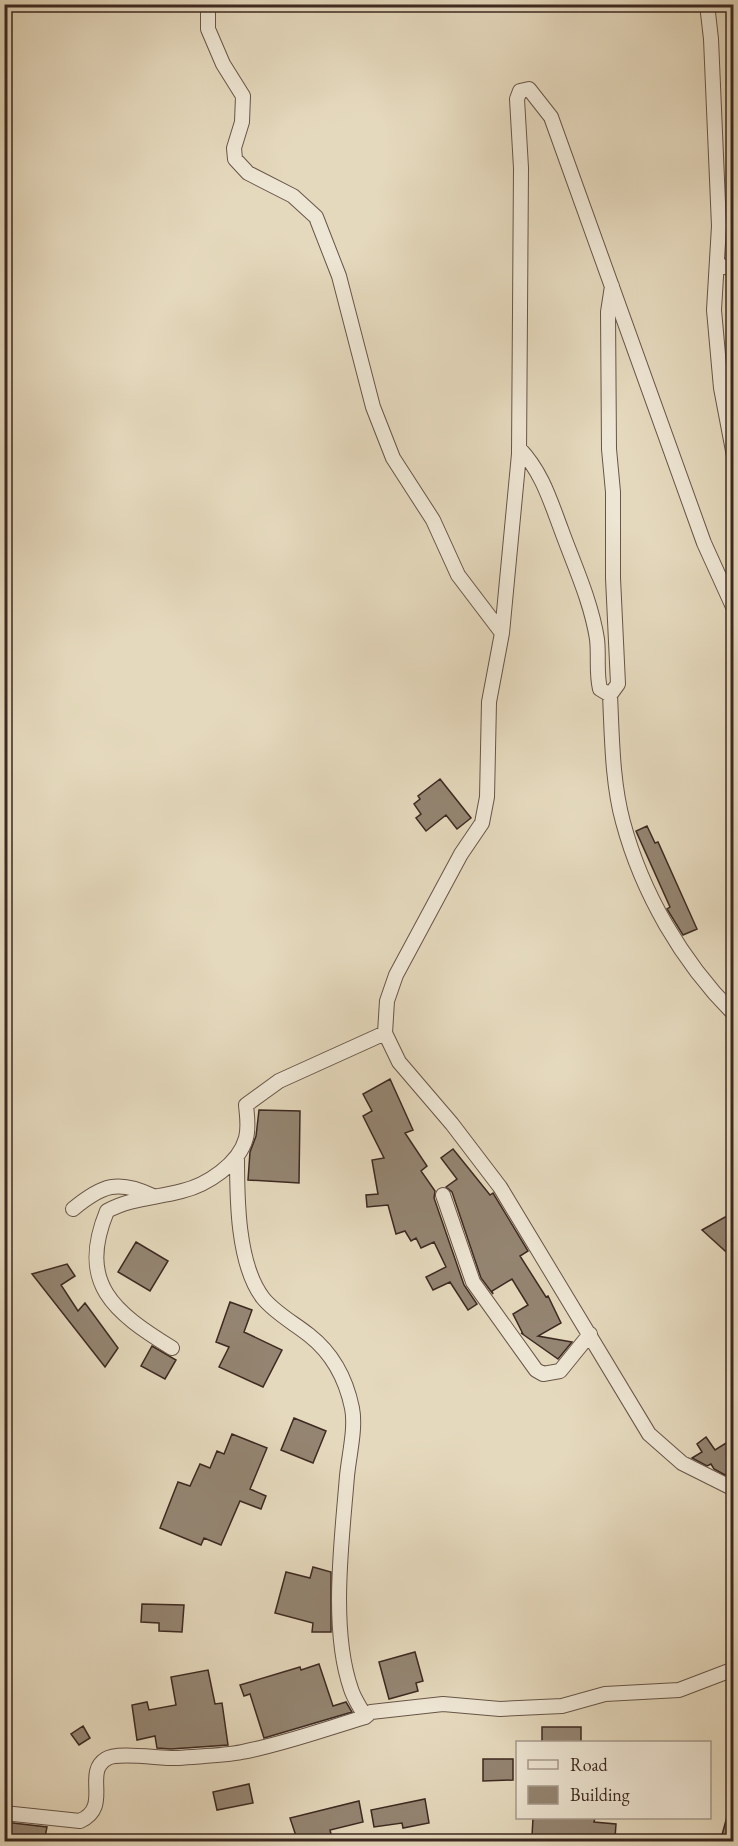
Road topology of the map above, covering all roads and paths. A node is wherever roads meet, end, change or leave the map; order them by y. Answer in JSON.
{"nodes":[{"id":1,"x":208,"y":4,"type":"edge"},
{"id":2,"x":707,"y":4,"type":"edge"},
{"id":3,"x":717,"y":264,"type":"junction"},
{"id":4,"x":734,"y":270,"type":"edge"},
{"id":5,"x":613,"y":286,"type":"junction"},
{"id":6,"x":519,"y":448,"type":"junction"},
{"id":7,"x":734,"y":456,"type":"edge"},
{"id":8,"x":734,"y":609,"type":"edge"},
{"id":9,"x":502,"y":633,"type":"junction"},
{"id":10,"x":610,"y":695,"type":"junction"},
{"id":11,"x":734,"y":1014,"type":"edge"},
{"id":12,"x":385,"y":1033,"type":"junction"},
{"id":13,"x":237,"y":1156,"type":"junction"},
{"id":14,"x":443,"y":1195,"type":"dead end"},
{"id":15,"x":153,"y":1196,"type":"junction"},
{"id":16,"x":73,"y":1209,"type":"dead end"},
{"id":17,"x":590,"y":1334,"type":"junction"},
{"id":18,"x":172,"y":1348,"type":"dead end"},
{"id":19,"x":734,"y":1489,"type":"edge"},
{"id":20,"x":734,"y":1669,"type":"edge"},
{"id":21,"x":365,"y":1717,"type":"junction"},
{"id":22,"x":4,"y":1813,"type":"edge"}],
"edges":[{"from":1,"to":9,"type":"street"},
{"from":2,"to":3,"type":"street"},
{"from":3,"to":4,"type":"street"},
{"from":3,"to":7,"type":"street"},
{"from":5,"to":6,"type":"street"},
{"from":5,"to":8,"type":"street"},
{"from":5,"to":10,"type":"street"},
{"from":6,"to":9,"type":"street"},
{"from":6,"to":10,"type":"street"},
{"from":9,"to":12,"type":"street"},
{"from":10,"to":11,"type":"street"},
{"from":12,"to":13,"type":"street"},
{"from":12,"to":17,"type":"street"},
{"from":13,"to":15,"type":"street"},
{"from":13,"to":21,"type":"street"},
{"from":14,"to":17,"type":"street"},
{"from":15,"to":16,"type":"street"},
{"from":15,"to":18,"type":"street"},
{"from":17,"to":19,"type":"street"},
{"from":20,"to":21,"type":"street"},
{"from":21,"to":22,"type":"street"}]}
